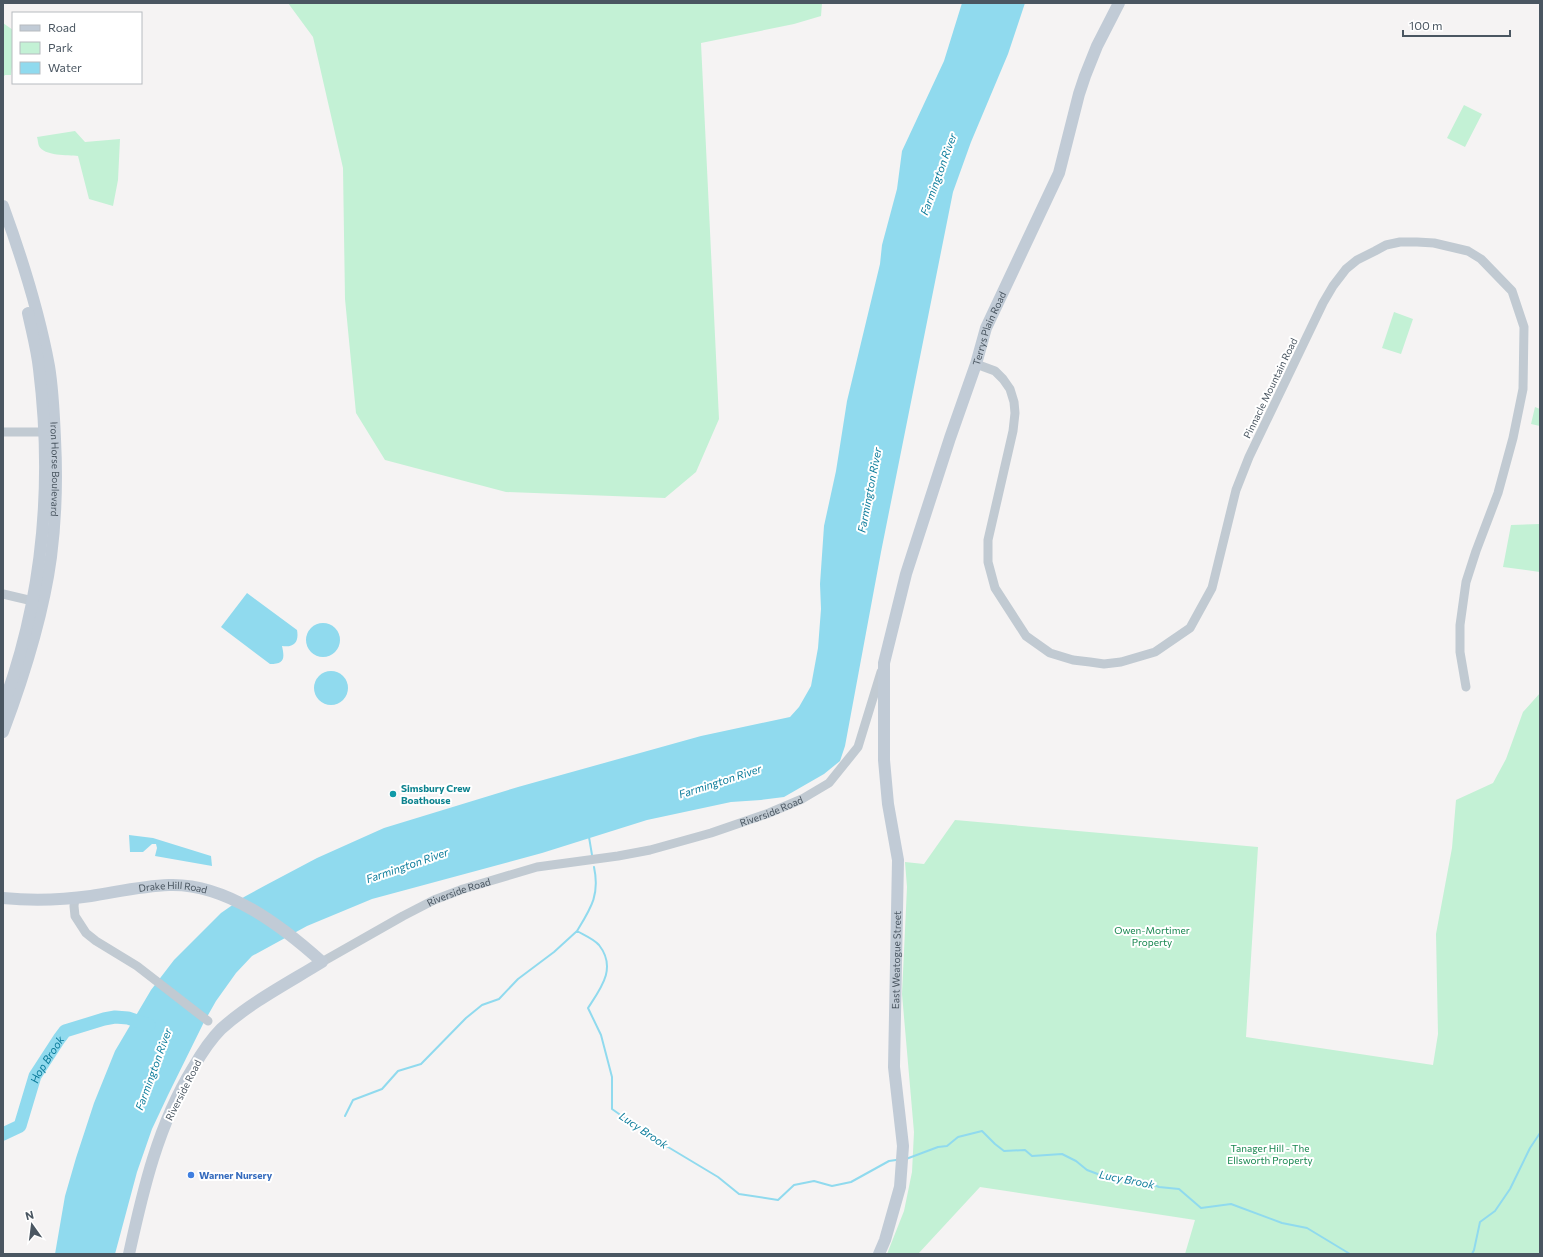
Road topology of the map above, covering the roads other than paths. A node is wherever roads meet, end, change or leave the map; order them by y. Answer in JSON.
{"nodes":[{"id":1,"x":1119,"y":3,"type":"edge"},
{"id":2,"x":4,"y":217,"type":"edge"},
{"id":3,"x":976,"y":364,"type":"junction"},
{"id":4,"x":3,"y":432,"type":"edge"},
{"id":5,"x":50,"y":432,"type":"junction"},
{"id":6,"x":3,"y":594,"type":"edge"},
{"id":7,"x":37,"y":602,"type":"junction"},
{"id":8,"x":884,"y":663,"type":"junction"},
{"id":9,"x":1466,"y":687,"type":"dead end"},
{"id":10,"x":3,"y":706,"type":"edge"},
{"id":11,"x":3,"y":732,"type":"edge"},
{"id":12,"x":3,"y":898,"type":"edge"},
{"id":13,"x":75,"y":898,"type":"junction"},
{"id":14,"x":322,"y":962,"type":"junction"},
{"id":15,"x":208,"y":1021,"type":"dead end"},
{"id":16,"x":129,"y":1254,"type":"edge"},
{"id":17,"x":879,"y":1254,"type":"edge"}],
"edges":[{"from":1,"to":3,"type":"street","name":"Terrys Plain Road"},
{"from":2,"to":5,"type":"street","name":"Iron Horse Boulevard"},
{"from":3,"to":8,"type":"street","name":"Terrys Plain Road"},
{"from":3,"to":9,"type":"street","name":"Pinnacle Mountain Road"},
{"from":4,"to":5,"type":"street"},
{"from":5,"to":7,"type":"street","name":"Iron Horse Boulevard"},
{"from":6,"to":7,"type":"street"},
{"from":7,"to":10,"type":"street","name":"Iron Horse Boulevard"},
{"from":7,"to":11,"type":"street","name":"Iron Horse Boulevard"},
{"from":8,"to":14,"type":"street","name":"Riverside Road"},
{"from":8,"to":17,"type":"street","name":"East Weatogue Street"},
{"from":12,"to":13,"type":"street","name":"Drake Hill Road"},
{"from":13,"to":14,"type":"street","name":"Drake Hill Road"},
{"from":13,"to":15,"type":"street"},
{"from":14,"to":16,"type":"street","name":"Riverside Road"}]}
